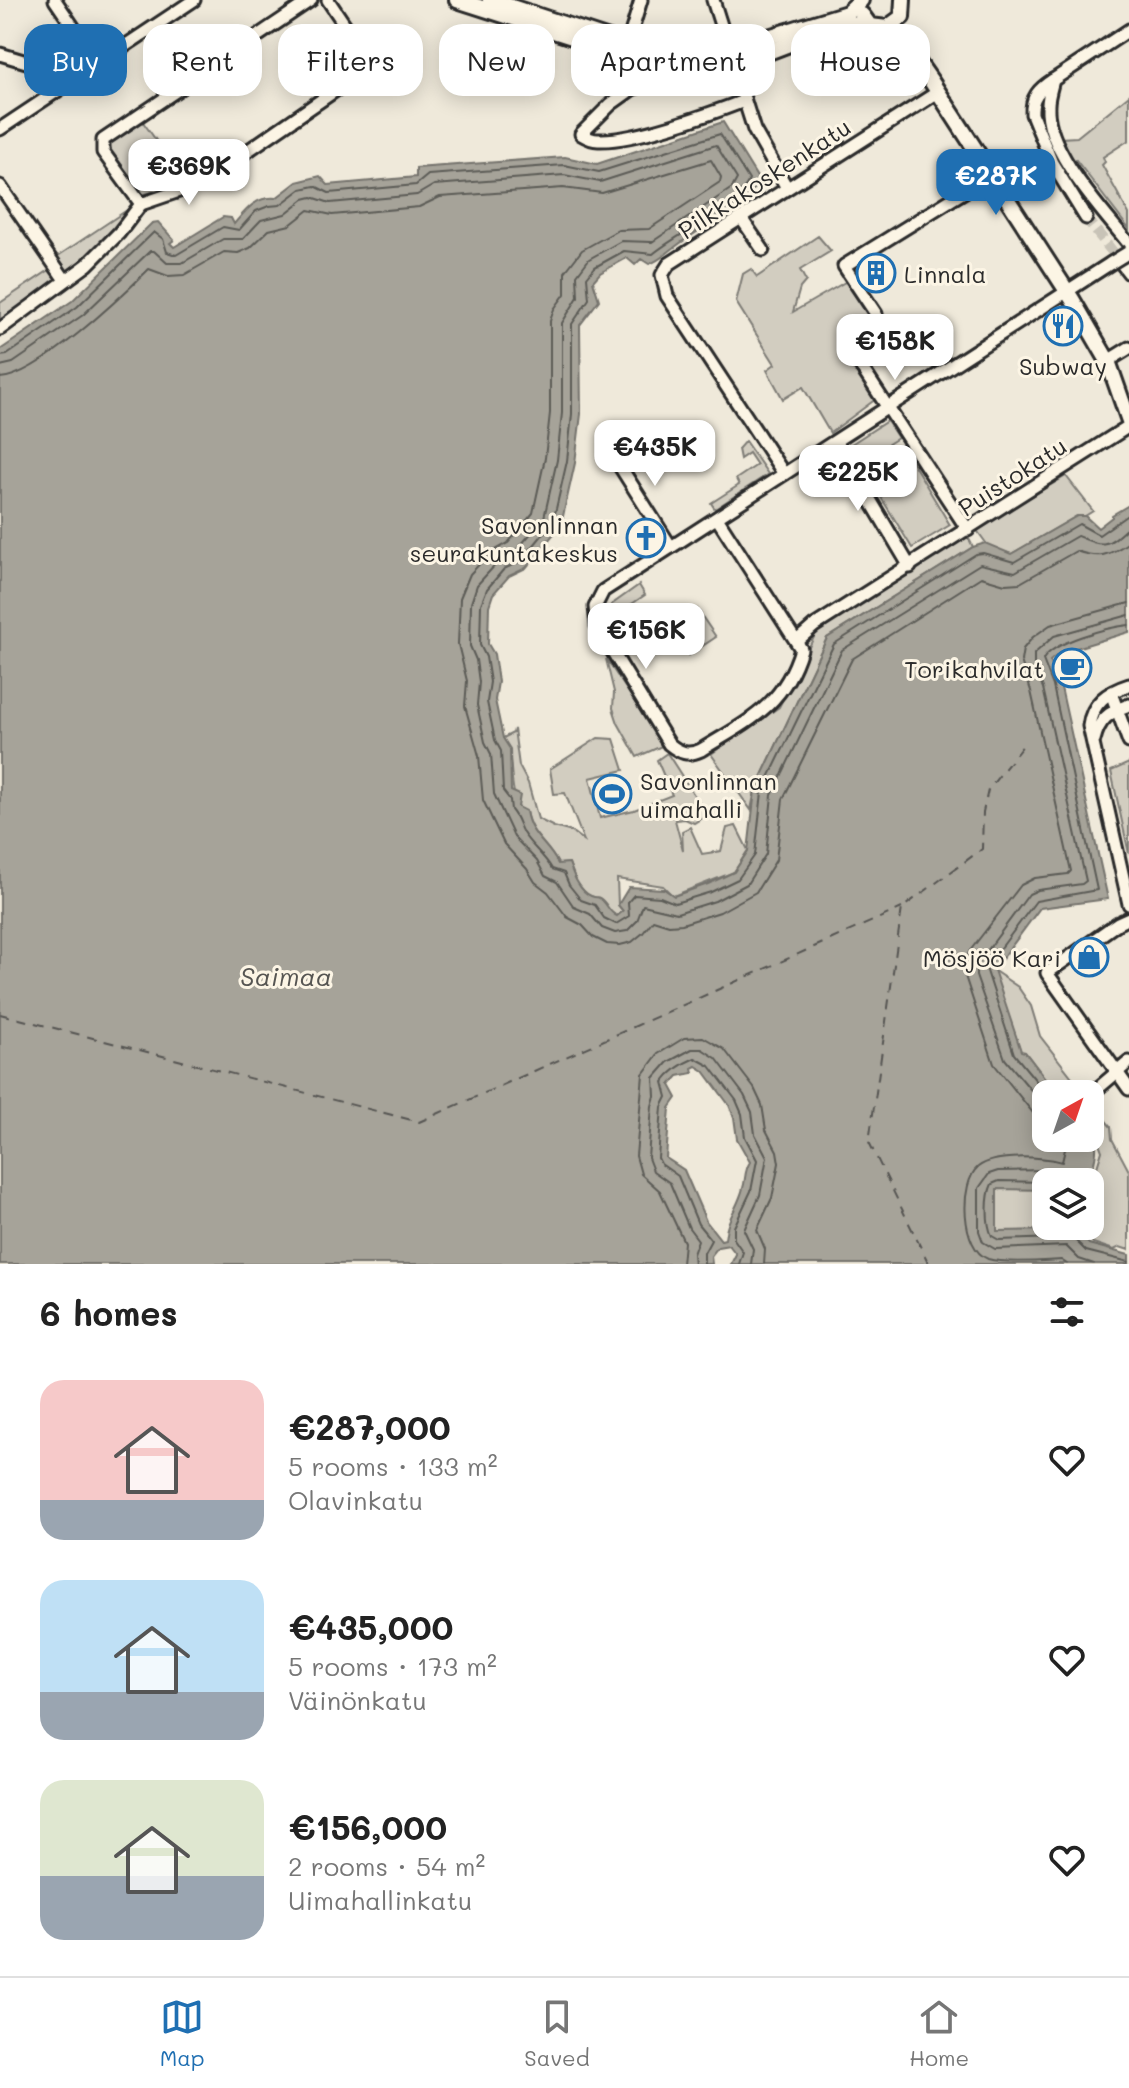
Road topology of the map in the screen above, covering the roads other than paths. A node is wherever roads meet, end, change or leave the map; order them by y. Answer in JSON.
{"nodes":[{"id":1,"x":55,"y":0,"type":"edge"},
{"id":2,"x":194,"y":0,"type":"edge"},
{"id":3,"x":311,"y":0,"type":"edge"},
{"id":4,"x":328,"y":0,"type":"edge"},
{"id":5,"x":457,"y":0,"type":"edge"},
{"id":6,"x":490,"y":0,"type":"edge"},
{"id":7,"x":641,"y":0,"type":"edge"},
{"id":8,"x":713,"y":0,"type":"edge"},
{"id":9,"x":862,"y":0,"type":"edge"},
{"id":10,"x":918,"y":0,"type":"edge"},
{"id":11,"x":898,"y":15,"type":"edge"},
{"id":12,"x":866,"y":22,"type":"junction"},
{"id":13,"x":71,"y":24,"type":"edge"},
{"id":14,"x":634,"y":24,"type":"edge"},
{"id":15,"x":721,"y":24,"type":"edge"},
{"id":16,"x":571,"y":30,"type":"edge"},
{"id":17,"x":1129,"y":30,"type":"edge"},
{"id":18,"x":571,"y":34,"type":"edge"},
{"id":19,"x":775,"y":35,"type":"edge"},
{"id":20,"x":127,"y":46,"type":"edge"},
{"id":21,"x":775,"y":49,"type":"edge"},
{"id":22,"x":0,"y":54,"type":"edge"},
{"id":23,"x":24,"y":61,"type":"edge"},
{"id":24,"x":1055,"y":79,"type":"junction"},
{"id":25,"x":938,"y":92,"type":"junction"},
{"id":26,"x":50,"y":96,"type":"edge"},
{"id":27,"x":622,"y":96,"type":"edge"},
{"id":28,"x":743,"y":96,"type":"edge"},
{"id":29,"x":1033,"y":100,"type":"junction"},
{"id":30,"x":744,"y":101,"type":"junction"},
{"id":31,"x":1048,"y":104,"type":"junction"},
{"id":32,"x":0,"y":129,"type":"edge"},
{"id":33,"x":991,"y":175,"type":"junction"},
{"id":34,"x":0,"y":186,"type":"edge"},
{"id":35,"x":787,"y":188,"type":"junction"},
{"id":36,"x":141,"y":204,"type":"junction"},
{"id":37,"x":741,"y":218,"type":"junction"},
{"id":38,"x":1086,"y":218,"type":"tunnel mouth"},
{"id":39,"x":1129,"y":244,"type":"edge"},
{"id":40,"x":763,"y":250,"type":"dead end"},
{"id":41,"x":1129,"y":252,"type":"edge"},
{"id":42,"x":1121,"y":267,"type":"edge"},
{"id":43,"x":65,"y":280,"type":"junction"},
{"id":44,"x":1067,"y":292,"type":"junction"},
{"id":45,"x":0,"y":329,"type":"edge"},
{"id":46,"x":1129,"y":348,"type":"edge"},
{"id":47,"x":1108,"y":361,"type":"junction"},
{"id":48,"x":888,"y":407,"type":"junction"},
{"id":49,"x":1129,"y":423,"type":"edge"},
{"id":50,"x":836,"y":442,"type":"junction"},
{"id":51,"x":609,"y":449,"type":"dead end"},
{"id":52,"x":784,"y":474,"type":"junction"},
{"id":53,"x":717,"y":518,"type":"junction"},
{"id":54,"x":968,"y":530,"type":"junction"},
{"id":55,"x":671,"y":547,"type":"junction"},
{"id":56,"x":910,"y":567,"type":"junction"},
{"id":57,"x":798,"y":640,"type":"junction"},
{"id":58,"x":1129,"y":685,"type":"edge"},
{"id":59,"x":1111,"y":693,"type":"junction"},
{"id":60,"x":1129,"y":705,"type":"edge"},
{"id":61,"x":1116,"y":710,"type":"junction"},
{"id":62,"x":1129,"y":742,"type":"edge"},
{"id":63,"x":1092,"y":745,"type":"junction"},
{"id":64,"x":1129,"y":899,"type":"edge"},
{"id":65,"x":1129,"y":918,"type":"edge"},
{"id":66,"x":1129,"y":1062,"type":"edge"},
{"id":67,"x":1116,"y":1072,"type":"junction"},
{"id":68,"x":1104,"y":1083,"type":"edge"},
{"id":69,"x":1129,"y":1089,"type":"edge"}],
"edges":[{"from":1,"to":13,"type":"street"},
{"from":2,"to":20,"type":"street"},
{"from":3,"to":36,"type":"street"},
{"from":4,"to":36,"type":"street"},
{"from":5,"to":18,"type":"main road"},
{"from":6,"to":16,"type":"main road"},
{"from":7,"to":14,"type":"street"},
{"from":8,"to":15,"type":"street"},
{"from":9,"to":12,"type":"main road"},
{"from":9,"to":19,"type":"main road"},
{"from":10,"to":11,"type":"main road"},
{"from":11,"to":12,"type":"main road"},
{"from":11,"to":25,"type":"main road"},
{"from":12,"to":21,"type":"main road"},
{"from":17,"to":24,"type":"street"},
{"from":22,"to":23,"type":"street"},
{"from":24,"to":29,"type":"street"},
{"from":24,"to":31,"type":"street"},
{"from":25,"to":33,"type":"main road"},
{"from":25,"to":35,"type":"street","name":"Pilkkakoskenkatu"},
{"from":26,"to":32,"type":"street"},
{"from":27,"to":30,"type":"street"},
{"from":28,"to":30,"type":"street"},
{"from":29,"to":31,"type":"street"},
{"from":29,"to":38,"type":"street"},
{"from":30,"to":35,"type":"street"},
{"from":31,"to":39,"type":"street"},
{"from":33,"to":44,"type":"main road"},
{"from":33,"to":48,"type":"street"},
{"from":34,"to":43,"type":"street"},
{"from":35,"to":37,"type":"street","name":"Pilkkakoskenkatu"},
{"from":36,"to":43,"type":"street"},
{"from":37,"to":40,"type":"street"},
{"from":37,"to":52,"type":"street","name":"Pilkkakoskenkatu"},
{"from":41,"to":42,"type":"street","bridge":true},
{"from":42,"to":44,"type":"street"},
{"from":43,"to":45,"type":"street"},
{"from":44,"to":47,"type":"main road"},
{"from":44,"to":48,"type":"street"},
{"from":46,"to":47,"type":"street"},
{"from":47,"to":49,"type":"main road"},
{"from":48,"to":50,"type":"street"},
{"from":48,"to":54,"type":"street"},
{"from":49,"to":54,"type":"street","name":"Puistokatu"},
{"from":50,"to":52,"type":"street"},
{"from":50,"to":56,"type":"street"},
{"from":51,"to":55,"type":"street"},
{"from":52,"to":53,"type":"street"},
{"from":53,"to":55,"type":"street"},
{"from":53,"to":57,"type":"street"},
{"from":54,"to":56,"type":"street","name":"Puistokatu"},
{"from":55,"to":57,"type":"street"},
{"from":56,"to":57,"type":"street","name":"Puistokatu"},
{"from":58,"to":59,"type":"street"},
{"from":59,"to":61,"type":"street"},
{"from":59,"to":63,"type":"street"},
{"from":60,"to":61,"type":"street"},
{"from":61,"to":62,"type":"street"},
{"from":61,"to":63,"type":"street"},
{"from":63,"to":64,"type":"street"},
{"from":65,"to":67,"type":"street"},
{"from":66,"to":67,"type":"street"},
{"from":67,"to":68,"type":"street"},
{"from":67,"to":69,"type":"street"}]}
